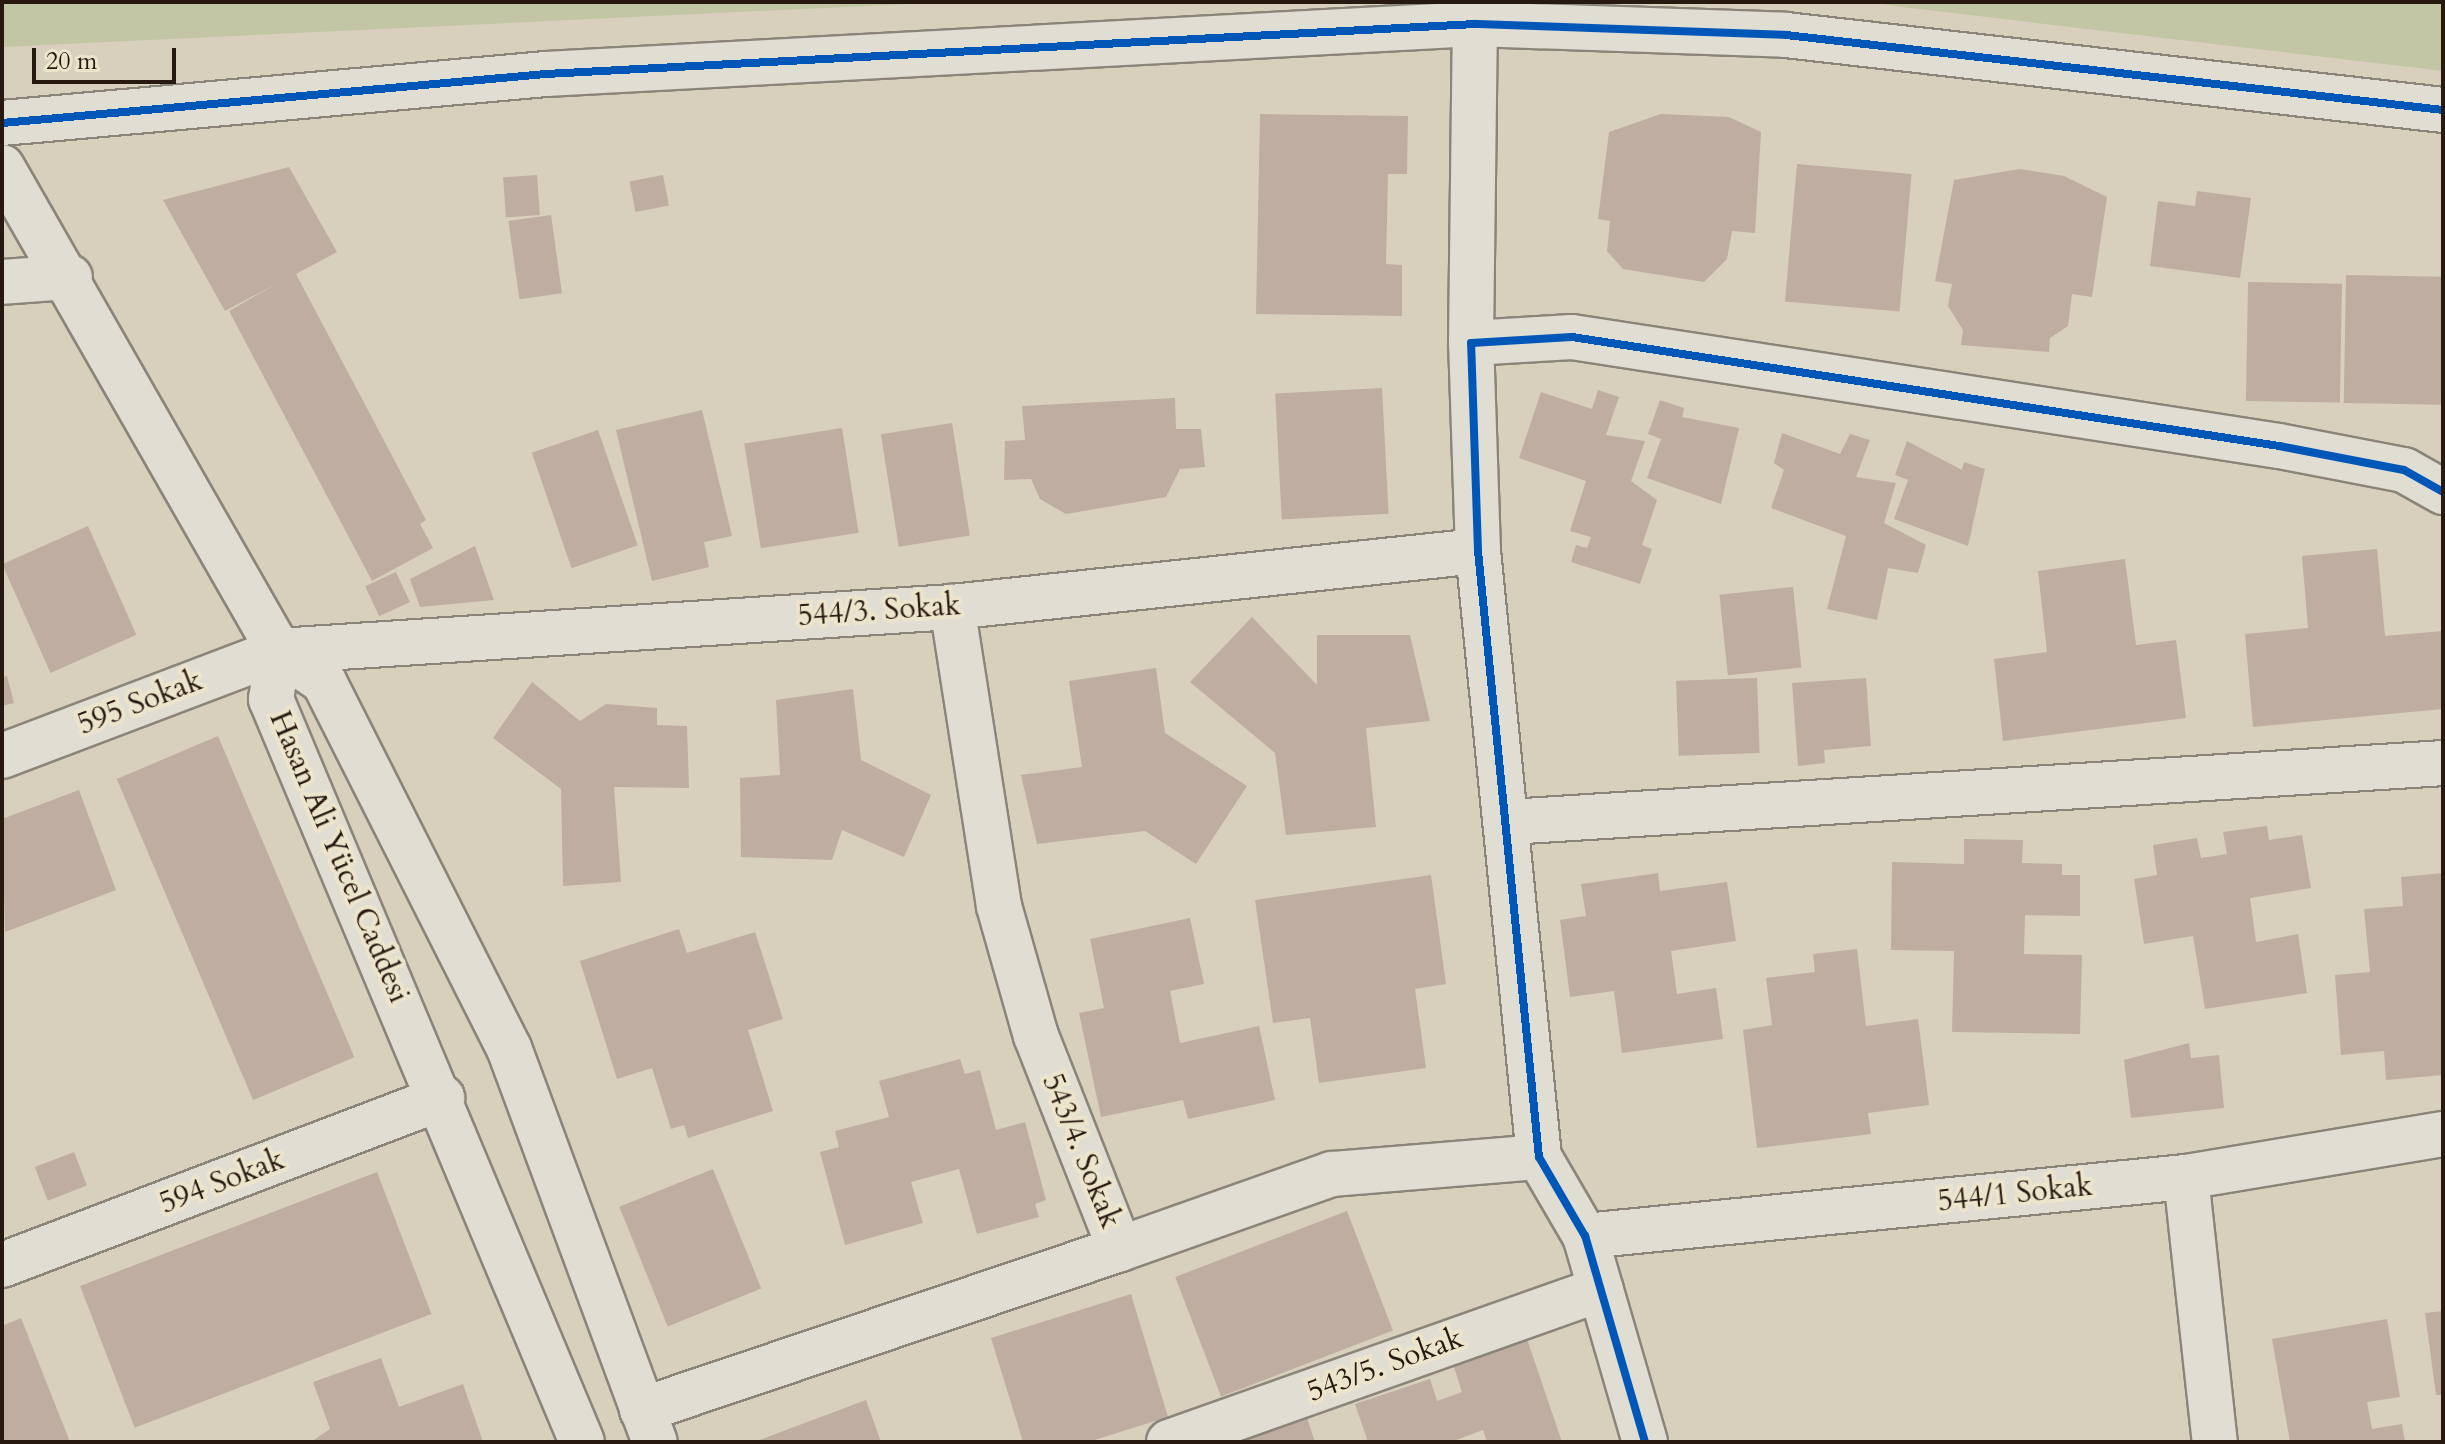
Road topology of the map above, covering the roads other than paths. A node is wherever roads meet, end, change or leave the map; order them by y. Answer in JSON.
{"nodes":[{"id":1,"x":1475,"y":24,"type":"junction"},
{"id":2,"x":2443,"y":110,"type":"edge"},
{"id":3,"x":2,"y":123,"type":"edge"},
{"id":4,"x":2,"y":167,"type":"edge"},
{"id":5,"x":70,"y":277,"type":"junction"},
{"id":6,"x":2,"y":282,"type":"edge"},
{"id":7,"x":1471,"y":343,"type":"junction"},
{"id":8,"x":2443,"y":492,"type":"edge"},
{"id":9,"x":1478,"y":551,"type":"junction"},
{"id":10,"x":952,"y":607,"type":"junction"},
{"id":11,"x":279,"y":651,"type":"junction"},
{"id":12,"x":2,"y":756,"type":"edge"},
{"id":13,"x":2443,"y":763,"type":"edge"},
{"id":14,"x":1509,"y":822,"type":"junction"},
{"id":15,"x":442,"y":1098,"type":"junction"},
{"id":16,"x":2443,"y":1134,"type":"edge"},
{"id":17,"x":1539,"y":1157,"type":"junction"},
{"id":18,"x":2186,"y":1177,"type":"junction"},
{"id":19,"x":1585,"y":1236,"type":"junction"},
{"id":20,"x":1120,"y":1249,"type":"junction"},
{"id":21,"x":2,"y":1265,"type":"edge"},
{"id":22,"x":1601,"y":1289,"type":"junction"},
{"id":23,"x":649,"y":1426,"type":"edge"},
{"id":24,"x":582,"y":1442,"type":"edge"},
{"id":25,"x":1169,"y":1442,"type":"edge"},
{"id":26,"x":1645,"y":1442,"type":"edge"},
{"id":27,"x":2215,"y":1442,"type":"edge"}],
"edges":[{"from":1,"to":2,"type":"street"},
{"from":1,"to":3,"type":"street"},
{"from":1,"to":7,"type":"street"},
{"from":4,"to":5,"type":"street"},
{"from":5,"to":6,"type":"street"},
{"from":5,"to":11,"type":"street"},
{"from":7,"to":8,"type":"street"},
{"from":7,"to":9,"type":"street"},
{"from":9,"to":10,"type":"street","name":"544/3. Sokak"},
{"from":9,"to":14,"type":"street"},
{"from":10,"to":11,"type":"street","name":"544/3. Sokak"},
{"from":10,"to":20,"type":"street","name":"543/4. Sokak"},
{"from":11,"to":12,"type":"street","name":"595 Sokak"},
{"from":11,"to":15,"type":"street","name":"Hasan Ali Yücel Caddesi"},
{"from":11,"to":23,"type":"street"},
{"from":13,"to":14,"type":"street"},
{"from":14,"to":17,"type":"street"},
{"from":15,"to":21,"type":"street","name":"594 Sokak"},
{"from":15,"to":24,"type":"street","name":"Hasan Ali Yücel Caddesi"},
{"from":16,"to":18,"type":"street","name":"544/1 Sokak"},
{"from":17,"to":19,"type":"street"},
{"from":17,"to":20,"type":"street"},
{"from":18,"to":19,"type":"street","name":"544/1 Sokak"},
{"from":18,"to":27,"type":"street"},
{"from":19,"to":22,"type":"street"},
{"from":20,"to":23,"type":"street","name":"543/4. Sokak"},
{"from":22,"to":25,"type":"street","name":"543/5. Sokak"},
{"from":22,"to":26,"type":"street"}]}
